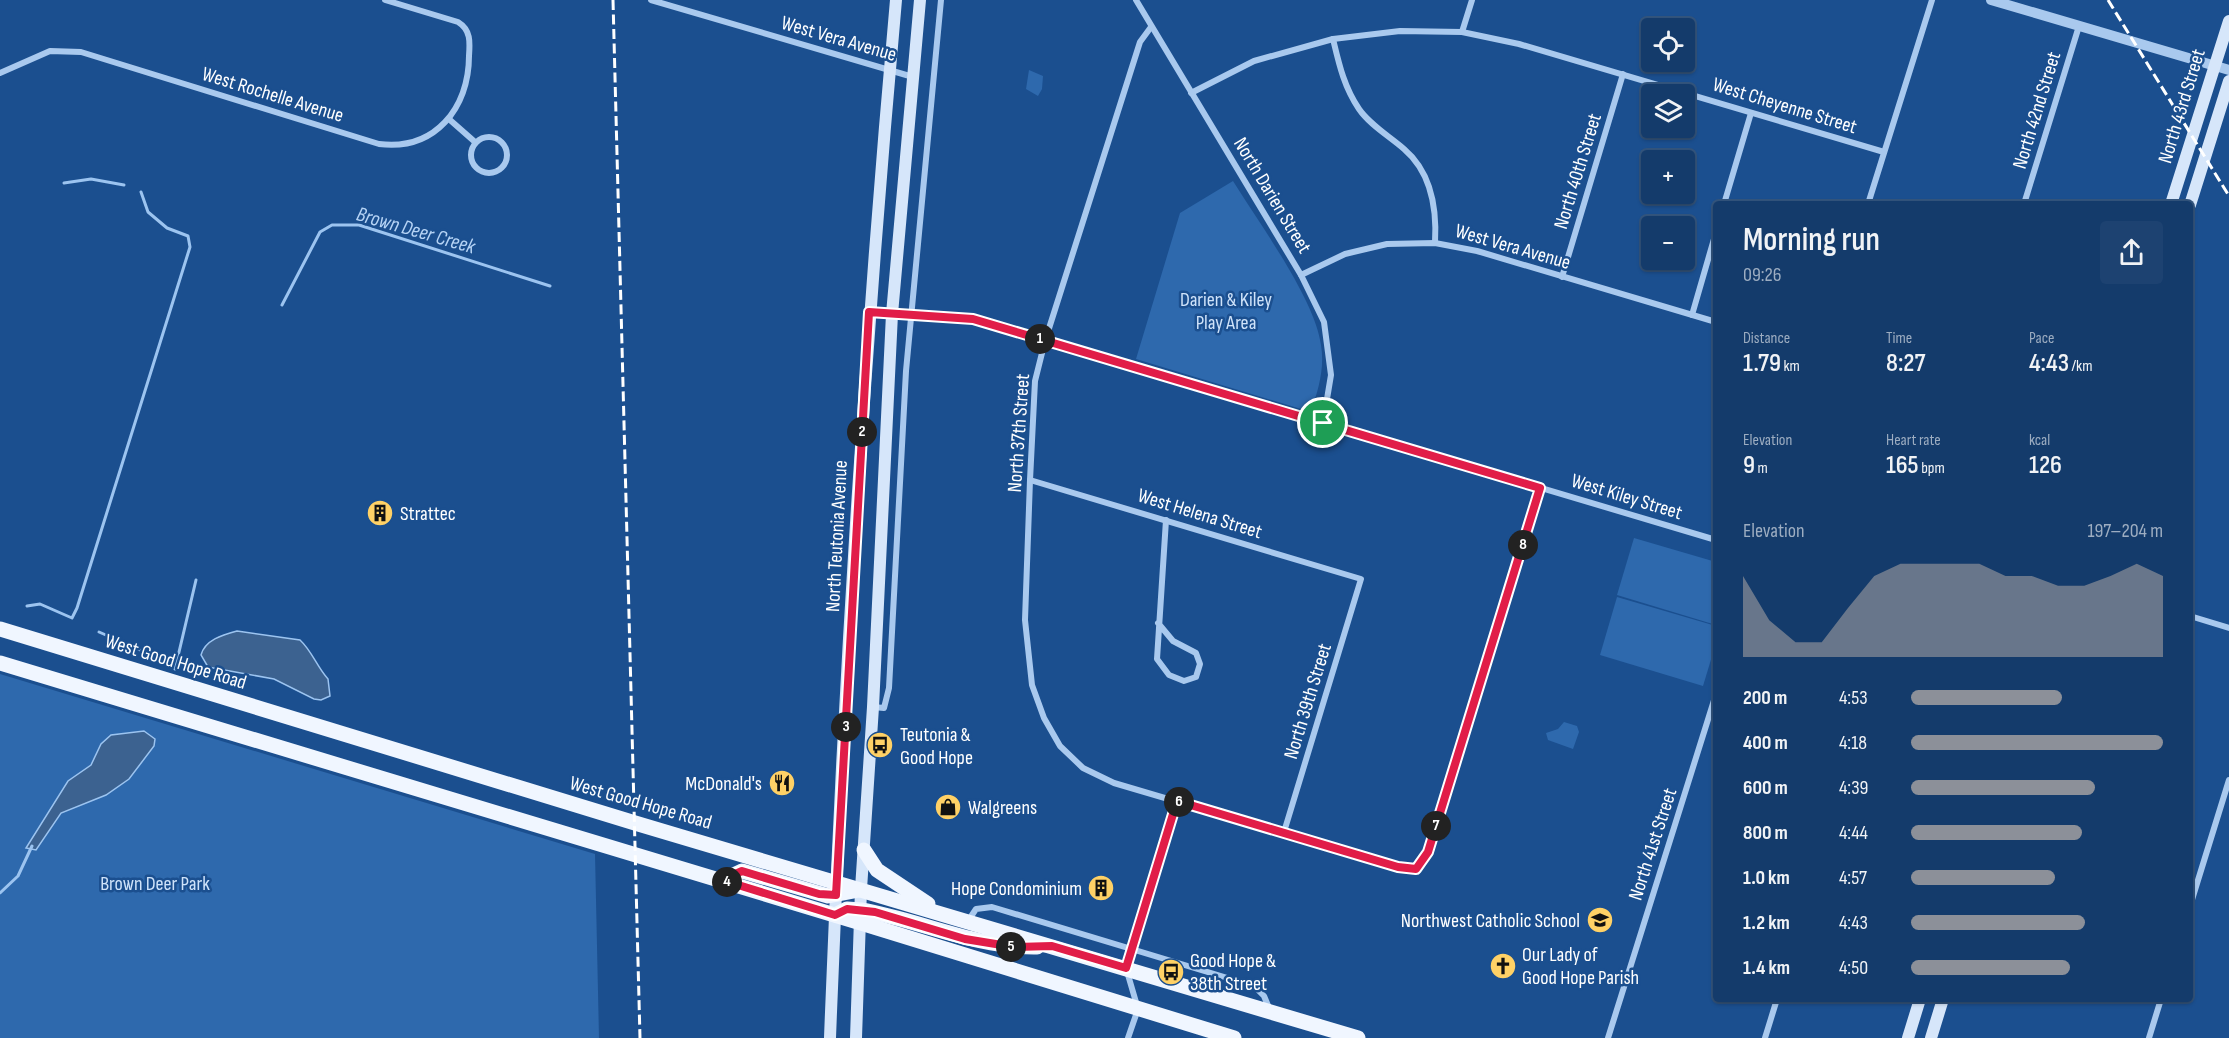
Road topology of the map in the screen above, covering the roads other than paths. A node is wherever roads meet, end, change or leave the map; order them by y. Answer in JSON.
{"nodes":[{"id":1,"x":385,"y":0,"type":"edge"},
{"id":2,"x":651,"y":0,"type":"edge"},
{"id":3,"x":896,"y":0,"type":"edge"},
{"id":4,"x":920,"y":0,"type":"edge"},
{"id":5,"x":941,"y":0,"type":"edge"},
{"id":6,"x":1136,"y":0,"type":"edge"},
{"id":7,"x":1472,"y":0,"type":"edge"},
{"id":8,"x":1932,"y":0,"type":"edge"},
{"id":9,"x":1991,"y":0,"type":"edge"},
{"id":10,"x":2229,"y":21,"type":"edge"},
{"id":11,"x":2079,"y":26,"type":"junction"},
{"id":12,"x":1151,"y":27,"type":"junction"},
{"id":13,"x":1462,"y":32,"type":"junction"},
{"id":14,"x":1333,"y":39,"type":"junction"},
{"id":15,"x":2214,"y":64,"type":"junction"},
{"id":16,"x":890,"y":70,"type":"junction"},
{"id":17,"x":2229,"y":70,"type":"edge"},
{"id":18,"x":0,"y":73,"type":"edge"},
{"id":19,"x":1623,"y":75,"type":"junction"},
{"id":20,"x":913,"y":77,"type":"junction"},
{"id":21,"x":2229,"y":81,"type":"edge"},
{"id":22,"x":1191,"y":93,"type":"junction"},
{"id":23,"x":1751,"y":112,"type":"junction"},
{"id":24,"x":450,"y":120,"type":"junction"},
{"id":25,"x":475,"y":142,"type":"junction"},
{"id":26,"x":1884,"y":152,"type":"junction"},
{"id":27,"x":1725,"y":201,"type":"edge"},
{"id":28,"x":1869,"y":201,"type":"edge"},
{"id":29,"x":2025,"y":201,"type":"edge"},
{"id":30,"x":2172,"y":201,"type":"edge"},
{"id":31,"x":2191,"y":201,"type":"edge"},
{"id":32,"x":1713,"y":242,"type":"edge"},
{"id":33,"x":1436,"y":243,"type":"junction"},
{"id":34,"x":1301,"y":275,"type":"junction"},
{"id":35,"x":1562,"y":277,"type":"junction"},
{"id":36,"x":869,"y":312,"type":"junction"},
{"id":37,"x":892,"y":314,"type":"junction"},
{"id":38,"x":911,"y":315,"type":"junction"},
{"id":39,"x":1692,"y":315,"type":"junction"},
{"id":40,"x":1713,"y":321,"type":"edge"},
{"id":41,"x":1046,"y":340,"type":"junction"},
{"id":42,"x":1323,"y":423,"type":"junction"},
{"id":43,"x":1030,"y":480,"type":"junction"},
{"id":44,"x":1540,"y":488,"type":"junction"},
{"id":45,"x":1166,"y":520,"type":"junction"},
{"id":46,"x":1713,"y":539,"type":"edge"},
{"id":47,"x":1361,"y":579,"type":"joint"},
{"id":48,"x":2193,"y":617,"type":"edge"},
{"id":49,"x":1158,"y":623,"type":"junction"},
{"id":50,"x":2229,"y":628,"type":"edge"},
{"id":51,"x":0,"y":629,"type":"edge"},
{"id":52,"x":0,"y":663,"type":"edge"},
{"id":53,"x":1713,"y":704,"type":"edge"},
{"id":54,"x":879,"y":708,"type":"junction"},
{"id":55,"x":2229,"y":780,"type":"edge"},
{"id":56,"x":1177,"y":801,"type":"junction"},
{"id":57,"x":1284,"y":832,"type":"junction"},
{"id":58,"x":864,"y":850,"type":"junction"},
{"id":59,"x":722,"y":880,"type":"junction"},
{"id":60,"x":837,"y":889,"type":"junction"},
{"id":61,"x":861,"y":889,"type":"junction"},
{"id":62,"x":2193,"y":896,"type":"edge"},
{"id":63,"x":943,"y":914,"type":"junction"},
{"id":64,"x":835,"y":915,"type":"junction"},
{"id":65,"x":972,"y":915,"type":"junction"},
{"id":66,"x":861,"y":916,"type":"junction"},
{"id":67,"x":965,"y":939,"type":"junction"},
{"id":68,"x":1052,"y":946,"type":"junction"},
{"id":69,"x":1132,"y":948,"type":"junction"},
{"id":70,"x":963,"y":954,"type":"junction"},
{"id":71,"x":1126,"y":968,"type":"junction"},
{"id":72,"x":1777,"y":1002,"type":"edge"},
{"id":73,"x":1919,"y":1002,"type":"edge"},
{"id":74,"x":1942,"y":1002,"type":"edge"},
{"id":75,"x":2160,"y":1002,"type":"edge"},
{"id":76,"x":1138,"y":1010,"type":"junction"},
{"id":77,"x":1270,"y":1012,"type":"junction"},
{"id":78,"x":830,"y":1038,"type":"edge"},
{"id":79,"x":856,"y":1038,"type":"edge"},
{"id":80,"x":1128,"y":1038,"type":"edge"},
{"id":81,"x":1234,"y":1038,"type":"edge"},
{"id":82,"x":1358,"y":1038,"type":"edge"},
{"id":83,"x":1608,"y":1038,"type":"edge"},
{"id":84,"x":1765,"y":1038,"type":"edge"},
{"id":85,"x":1908,"y":1038,"type":"edge"},
{"id":86,"x":1931,"y":1038,"type":"edge"},
{"id":87,"x":2149,"y":1038,"type":"edge"}],
"edges":[{"from":1,"to":24,"type":"street"},
{"from":2,"to":16,"type":"street","name":"West Vera Avenue"},
{"from":3,"to":16,"type":"main road","name":"North Teutonia Avenue"},
{"from":4,"to":20,"type":"main road"},
{"from":5,"to":38,"type":"street"},
{"from":6,"to":12,"type":"street","name":"North Darien Street"},
{"from":7,"to":13,"type":"street"},
{"from":8,"to":26,"type":"street"},
{"from":9,"to":11,"type":"street"},
{"from":10,"to":15,"type":"main road","name":"North 43rd Street"},
{"from":11,"to":15,"type":"street"},
{"from":11,"to":29,"type":"street","name":"North 42nd Street"},
{"from":12,"to":22,"type":"street","name":"North Darien Street"},
{"from":12,"to":41,"type":"street","name":"North 37th Street"},
{"from":13,"to":14,"type":"street","name":"West Cheyenne Street"},
{"from":13,"to":19,"type":"street","name":"West Cheyenne Street"},
{"from":14,"to":22,"type":"street","name":"West Cheyenne Street"},
{"from":14,"to":33,"type":"street"},
{"from":15,"to":17,"type":"street"},
{"from":15,"to":30,"type":"main road","name":"North 43rd Street"},
{"from":16,"to":20,"type":"street","name":"West Vera Avenue"},
{"from":16,"to":36,"type":"main road","name":"North Teutonia Avenue"},
{"from":18,"to":24,"type":"street","name":"West Rochelle Avenue"},
{"from":19,"to":23,"type":"street","name":"West Cheyenne Street"},
{"from":19,"to":35,"type":"street","name":"North 40th Street"},
{"from":20,"to":37,"type":"main road"},
{"from":21,"to":31,"type":"main road","name":"North 43rd Street"},
{"from":22,"to":34,"type":"street","name":"North Darien Street"},
{"from":23,"to":26,"type":"street","name":"West Cheyenne Street"},
{"from":23,"to":27,"type":"street"},
{"from":24,"to":25,"type":"street"},
{"from":25,"to":25,"type":"street"},
{"from":26,"to":28,"type":"street"},
{"from":32,"to":39,"type":"street"},
{"from":33,"to":34,"type":"street","name":"West Vera Avenue"},
{"from":33,"to":35,"type":"street","name":"West Vera Avenue"},
{"from":34,"to":42,"type":"street","name":"North Darien Street"},
{"from":35,"to":39,"type":"street","name":"West Vera Avenue"},
{"from":36,"to":37,"type":"street","name":"West Kiley Street"},
{"from":36,"to":60,"type":"main road","name":"North Teutonia Avenue"},
{"from":37,"to":38,"type":"street","name":"West Kiley Street"},
{"from":37,"to":54,"type":"main road"},
{"from":38,"to":41,"type":"street","name":"West Kiley Street"},
{"from":38,"to":54,"type":"street"},
{"from":39,"to":40,"type":"street","name":"West Vera Avenue"},
{"from":41,"to":42,"type":"street","name":"West Kiley Street"},
{"from":41,"to":43,"type":"street","name":"North 37th Street"},
{"from":42,"to":44,"type":"street","name":"West Kiley Street"},
{"from":43,"to":45,"type":"street","name":"West Helena Street"},
{"from":43,"to":56,"type":"street","name":"North 37th Street"},
{"from":44,"to":46,"type":"street","name":"West Kiley Street"},
{"from":44,"to":57,"type":"street"},
{"from":45,"to":47,"type":"street","name":"West Helena Street"},
{"from":45,"to":49,"type":"street"},
{"from":47,"to":57,"type":"street","name":"North 39th Street"},
{"from":48,"to":50,"type":"street"},
{"from":49,"to":49,"type":"street"},
{"from":51,"to":60,"type":"main road","name":"West Good Hope Road"},
{"from":52,"to":59,"type":"main road"},
{"from":53,"to":83,"type":"street","name":"North 41st Street"},
{"from":54,"to":58,"type":"main road"},
{"from":55,"to":62,"type":"street"},
{"from":56,"to":57,"type":"street"},
{"from":56,"to":69,"type":"street"},
{"from":58,"to":61,"type":"main road"},
{"from":58,"to":63,"type":"main road"},
{"from":59,"to":60,"type":"main road"},
{"from":59,"to":64,"type":"main road"},
{"from":60,"to":61,"type":"main road"},
{"from":60,"to":64,"type":"main road","name":"North Teutonia Avenue"},
{"from":61,"to":63,"type":"main road"},
{"from":61,"to":66,"type":"main road"},
{"from":63,"to":65,"type":"main road"},
{"from":64,"to":66,"type":"main road"},
{"from":64,"to":78,"type":"main road","name":"North Teutonia Avenue"},
{"from":65,"to":67,"type":"street"},
{"from":65,"to":68,"type":"main road"},
{"from":65,"to":69,"type":"street"},
{"from":66,"to":67,"type":"main road"},
{"from":66,"to":70,"type":"main road"},
{"from":66,"to":79,"type":"main road"},
{"from":67,"to":68,"type":"main road"},
{"from":67,"to":70,"type":"street"},
{"from":68,"to":71,"type":"main road"},
{"from":69,"to":71,"type":"street"},
{"from":69,"to":77,"type":"street"},
{"from":70,"to":76,"type":"main road"},
{"from":71,"to":76,"type":"street"},
{"from":71,"to":77,"type":"main road"},
{"from":72,"to":84,"type":"street"},
{"from":73,"to":85,"type":"main road"},
{"from":74,"to":86,"type":"main road"},
{"from":75,"to":87,"type":"street"},
{"from":76,"to":80,"type":"street"},
{"from":76,"to":81,"type":"main road"},
{"from":77,"to":82,"type":"main road"}]}
